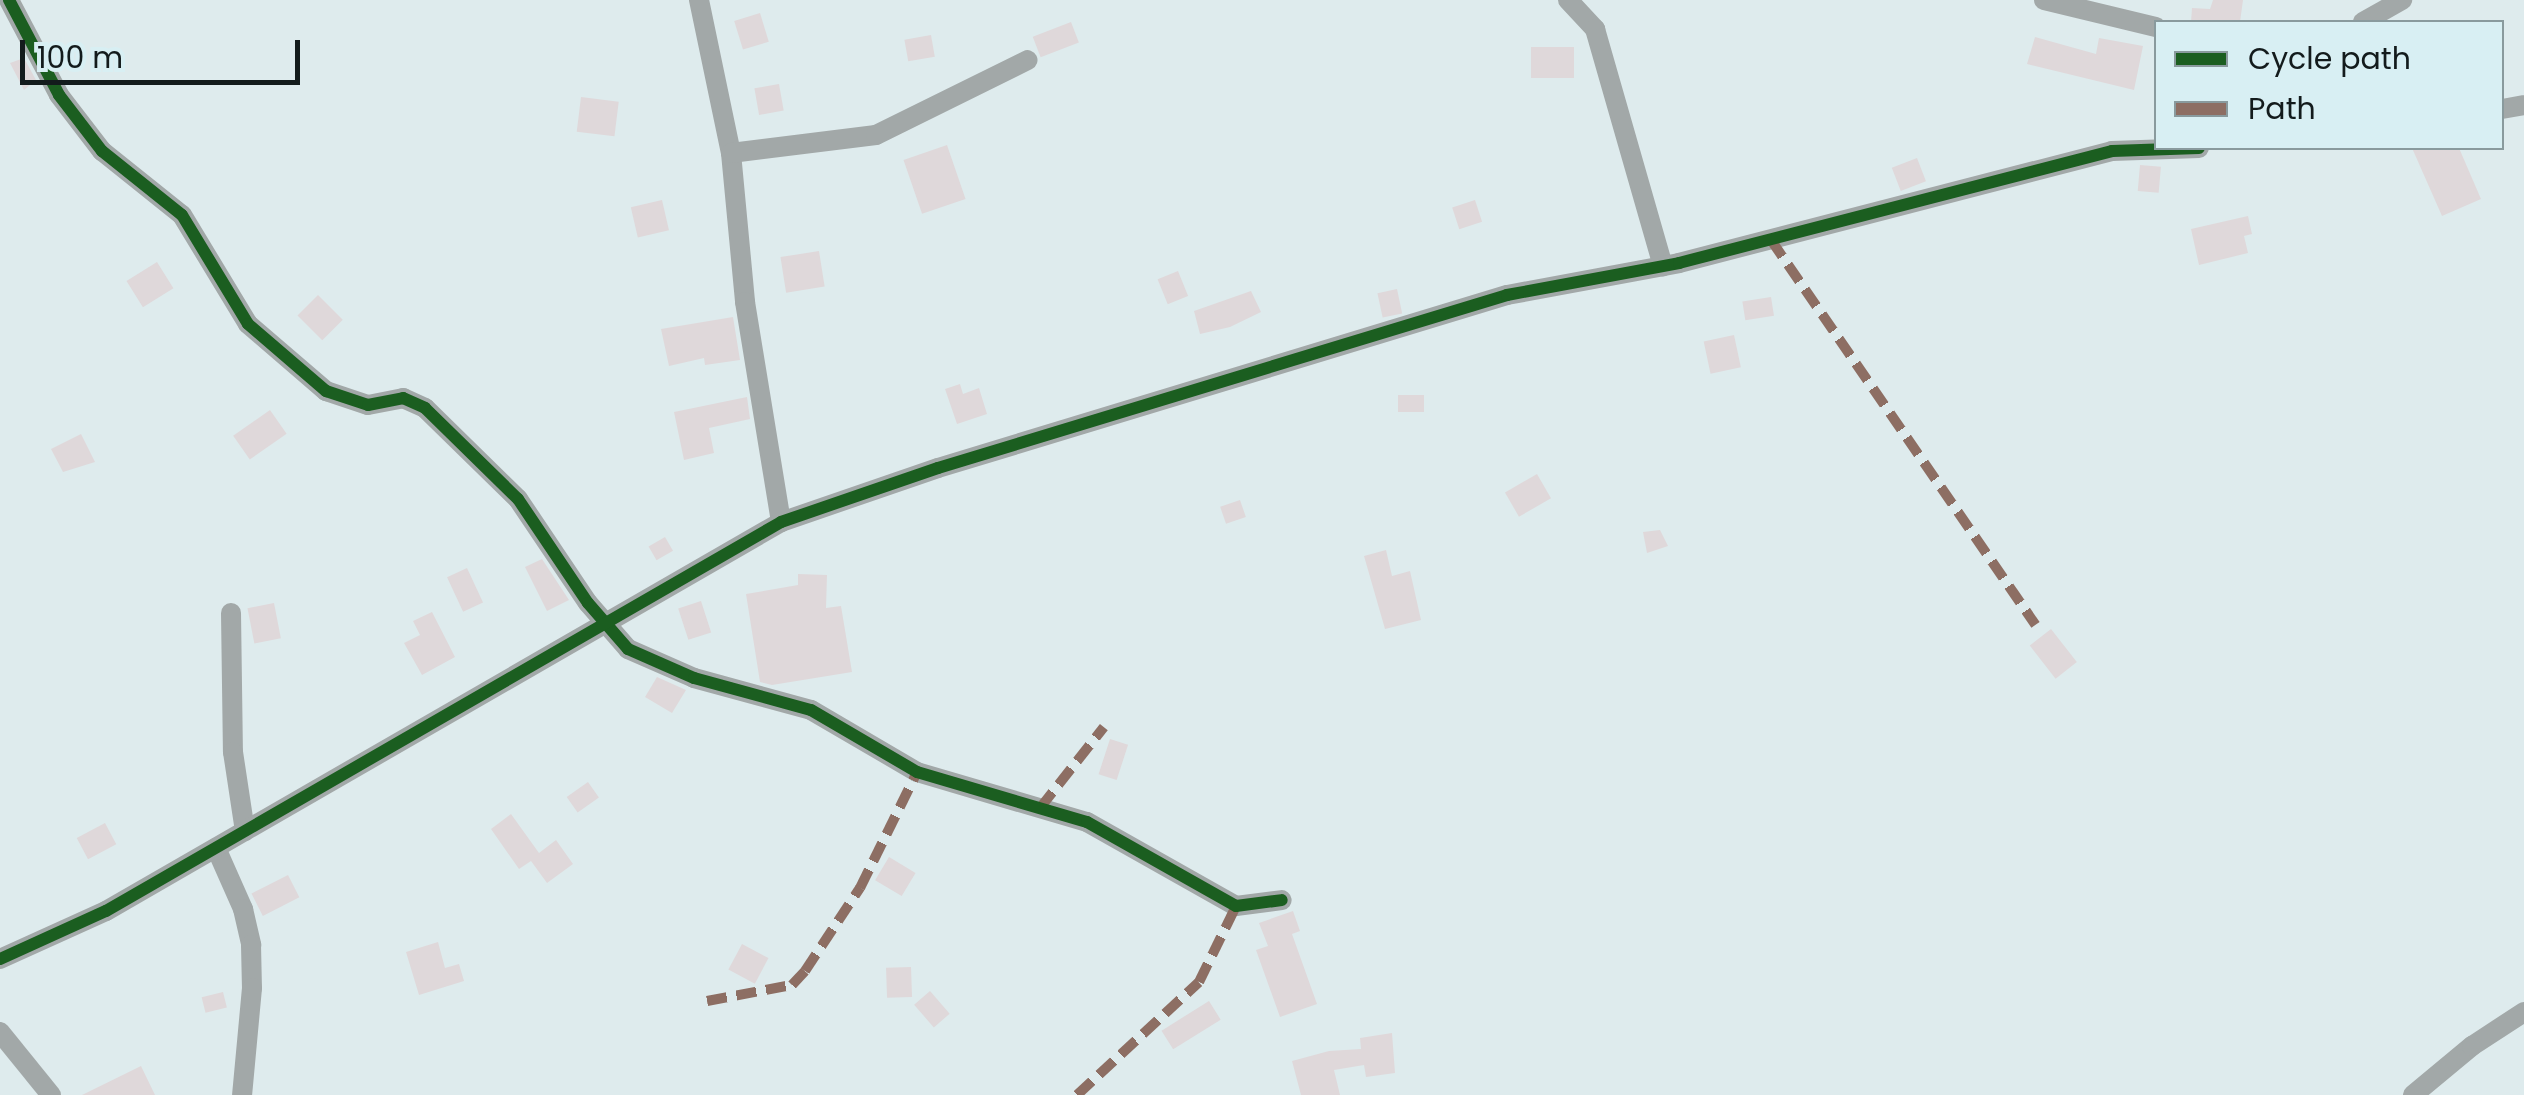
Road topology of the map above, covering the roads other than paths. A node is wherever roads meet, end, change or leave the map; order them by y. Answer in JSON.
{"nodes":[{"id":1,"x":9,"y":0,"type":"edge"},
{"id":2,"x":699,"y":0,"type":"edge"},
{"id":3,"x":1568,"y":0,"type":"edge"},
{"id":4,"x":2044,"y":0,"type":"edge"},
{"id":5,"x":2402,"y":0,"type":"edge"},
{"id":6,"x":2367,"y":20,"type":"edge"},
{"id":7,"x":2154,"y":28,"type":"edge"},
{"id":8,"x":1028,"y":60,"type":"dead end"},
{"id":9,"x":2149,"y":146,"type":"edge"},
{"id":10,"x":730,"y":153,"type":"junction"},
{"id":11,"x":1663,"y":266,"type":"junction"},
{"id":12,"x":780,"y":522,"type":"junction"},
{"id":13,"x":231,"y":613,"type":"dead end"},
{"id":14,"x":605,"y":623,"type":"junction"},
{"id":15,"x":245,"y":832,"type":"junction"},
{"id":16,"x":216,"y":848,"type":"junction"},
{"id":17,"x":1282,"y":900,"type":"dead end"},
{"id":18,"x":0,"y":958,"type":"edge"},
{"id":19,"x":2524,"y":1012,"type":"edge"},
{"id":20,"x":0,"y":1032,"type":"edge"},
{"id":21,"x":51,"y":1095,"type":"edge"},
{"id":22,"x":242,"y":1095,"type":"edge"},
{"id":23,"x":2412,"y":1095,"type":"edge"}],
"edges":[{"from":1,"to":14,"type":"street"},
{"from":2,"to":10,"type":"street"},
{"from":3,"to":11,"type":"street"},
{"from":4,"to":7,"type":"street"},
{"from":5,"to":6,"type":"street"},
{"from":8,"to":10,"type":"street"},
{"from":9,"to":11,"type":"street"},
{"from":10,"to":12,"type":"street"},
{"from":11,"to":12,"type":"street"},
{"from":12,"to":14,"type":"street"},
{"from":13,"to":15,"type":"street"},
{"from":14,"to":15,"type":"street"},
{"from":14,"to":17,"type":"street"},
{"from":15,"to":16,"type":"street"},
{"from":16,"to":18,"type":"street"},
{"from":16,"to":22,"type":"street"},
{"from":19,"to":23,"type":"street"},
{"from":20,"to":21,"type":"street"}]}
